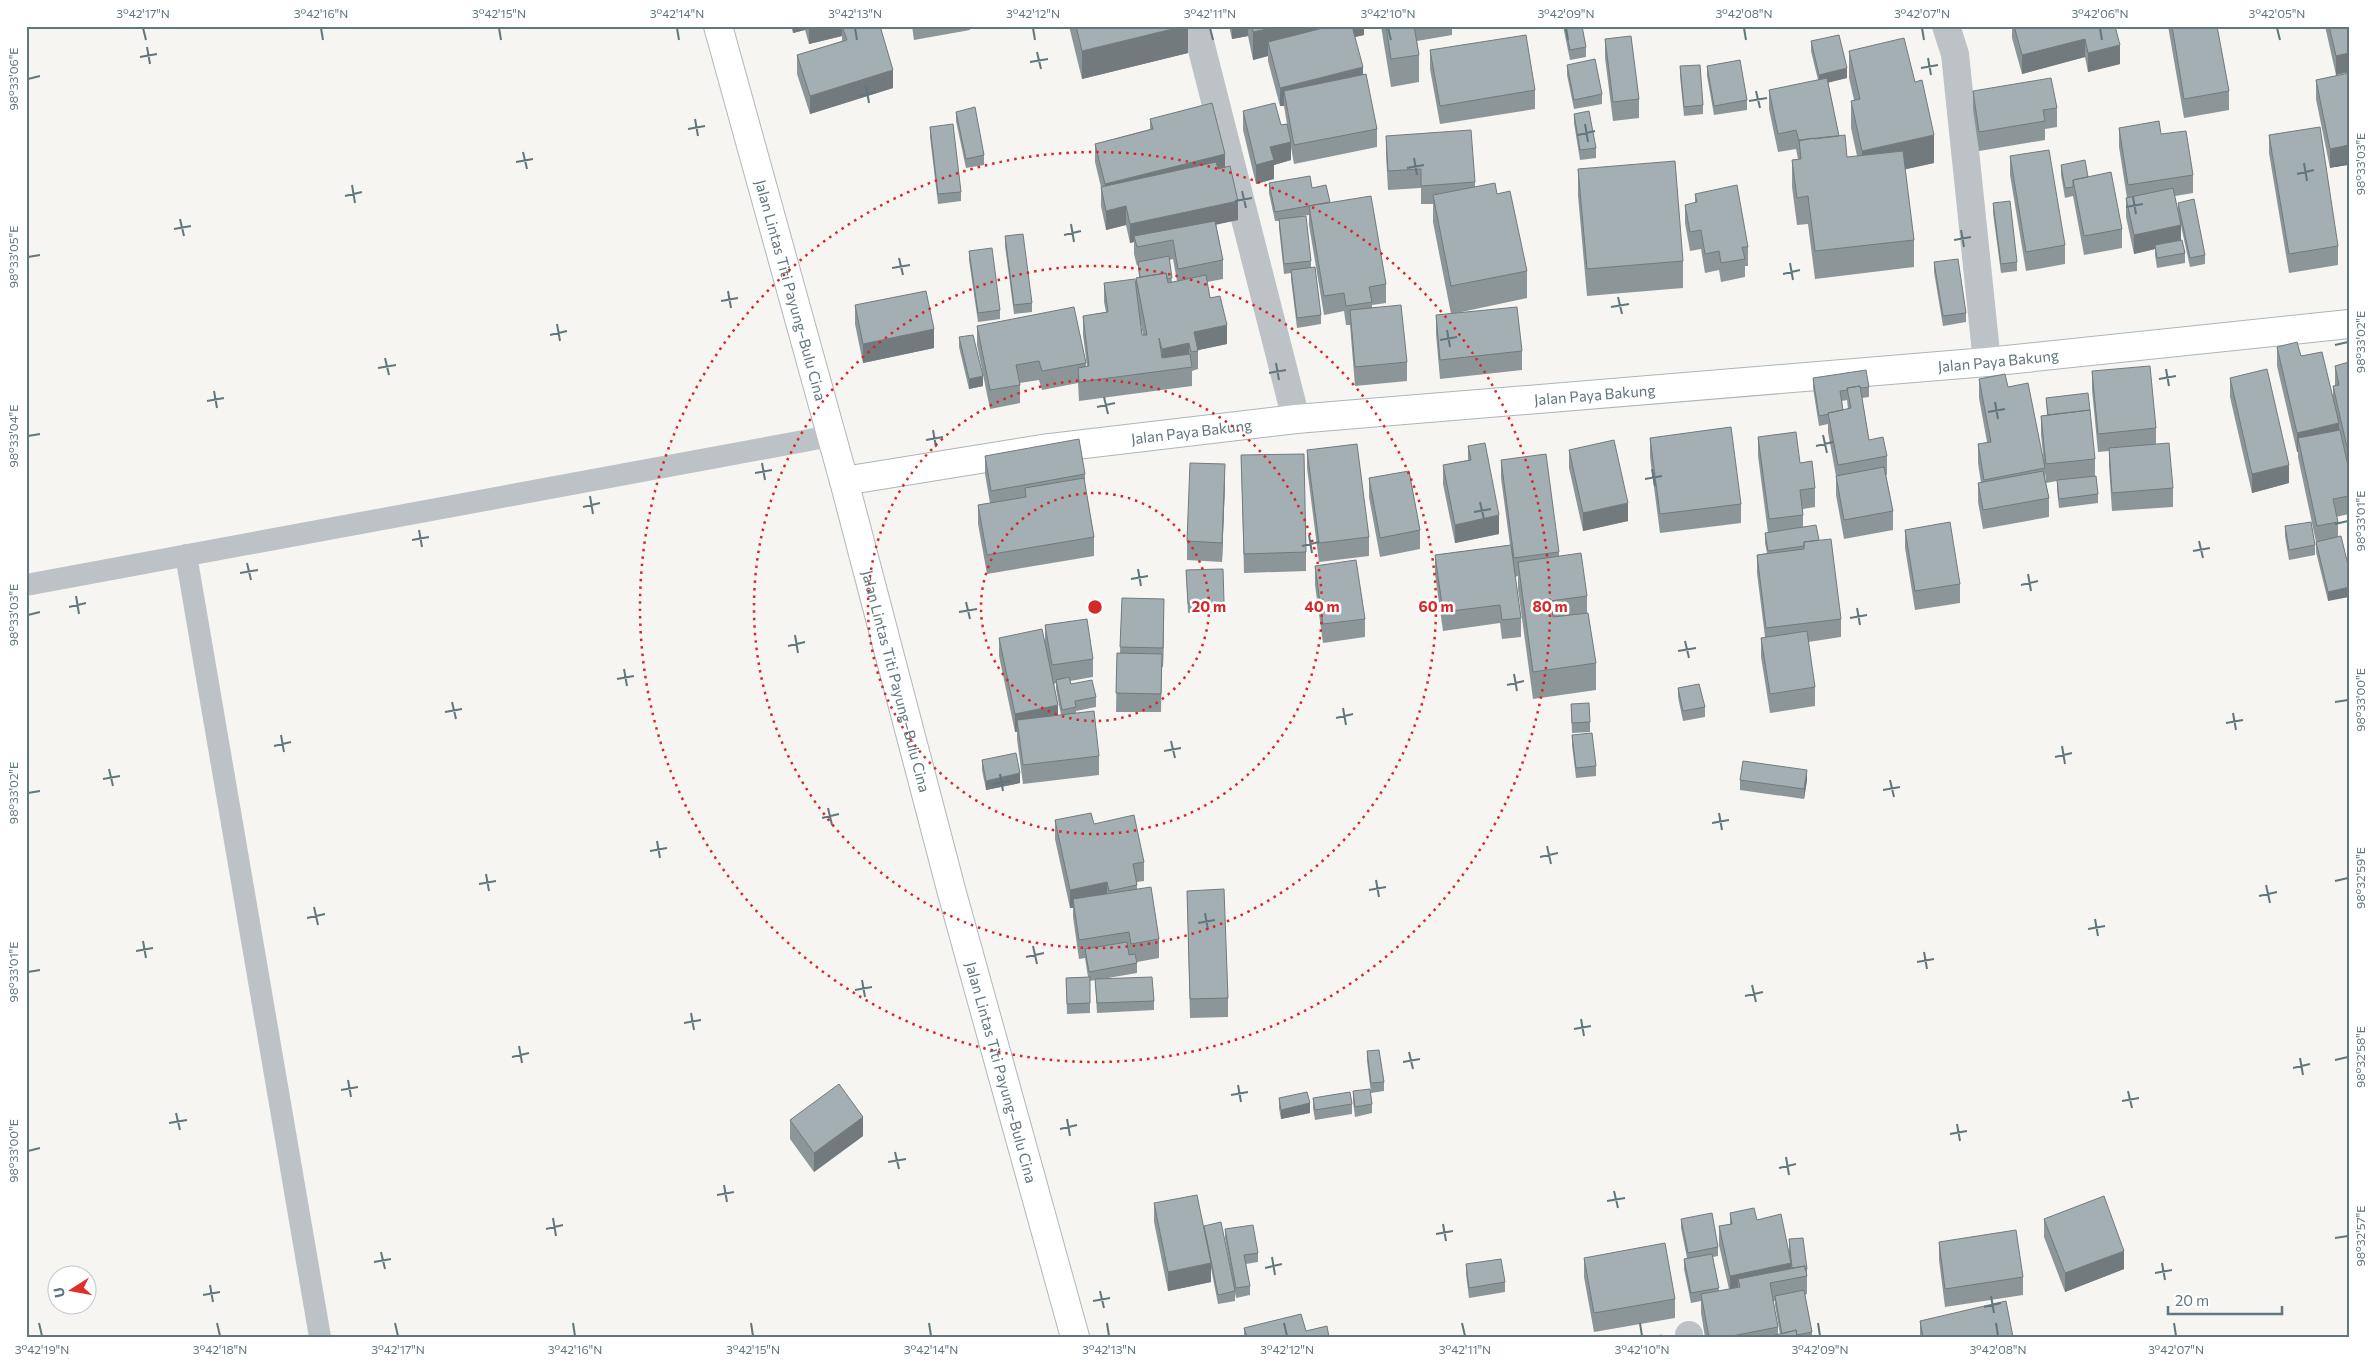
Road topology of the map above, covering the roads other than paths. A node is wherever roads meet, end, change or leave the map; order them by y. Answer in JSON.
{"nodes":[{"id":1,"x":718,"y":26,"type":"edge"},
{"id":2,"x":1196,"y":26,"type":"edge"},
{"id":3,"x":1946,"y":26,"type":"edge"},
{"id":4,"x":2349,"y":324,"type":"edge"},
{"id":5,"x":1987,"y":362,"type":"junction"},
{"id":6,"x":1296,"y":419,"type":"junction"},
{"id":7,"x":831,"y":436,"type":"junction"},
{"id":8,"x":844,"y":481,"type":"junction"},
{"id":9,"x":186,"y":555,"type":"junction"},
{"id":10,"x":26,"y":585,"type":"edge"},
{"id":11,"x":320,"y":1337,"type":"edge"},
{"id":12,"x":1075,"y":1337,"type":"edge"}],
"edges":[{"from":1,"to":7,"type":"main road","name":"Jalan Lintas Titi Payung–Bulu Cina"},
{"from":2,"to":6,"type":"street"},
{"from":3,"to":5,"type":"street"},
{"from":4,"to":5,"type":"main road","name":"Jalan Paya Bakung"},
{"from":5,"to":6,"type":"main road","name":"Jalan Paya Bakung"},
{"from":6,"to":8,"type":"main road","name":"Jalan Paya Bakung"},
{"from":7,"to":8,"type":"main road","name":"Jalan Lintas Titi Payung–Bulu Cina"},
{"from":7,"to":9,"type":"lane"},
{"from":8,"to":12,"type":"main road","name":"Jalan Lintas Titi Payung–Bulu Cina"},
{"from":9,"to":10,"type":"lane"},
{"from":9,"to":11,"type":"lane"}]}
